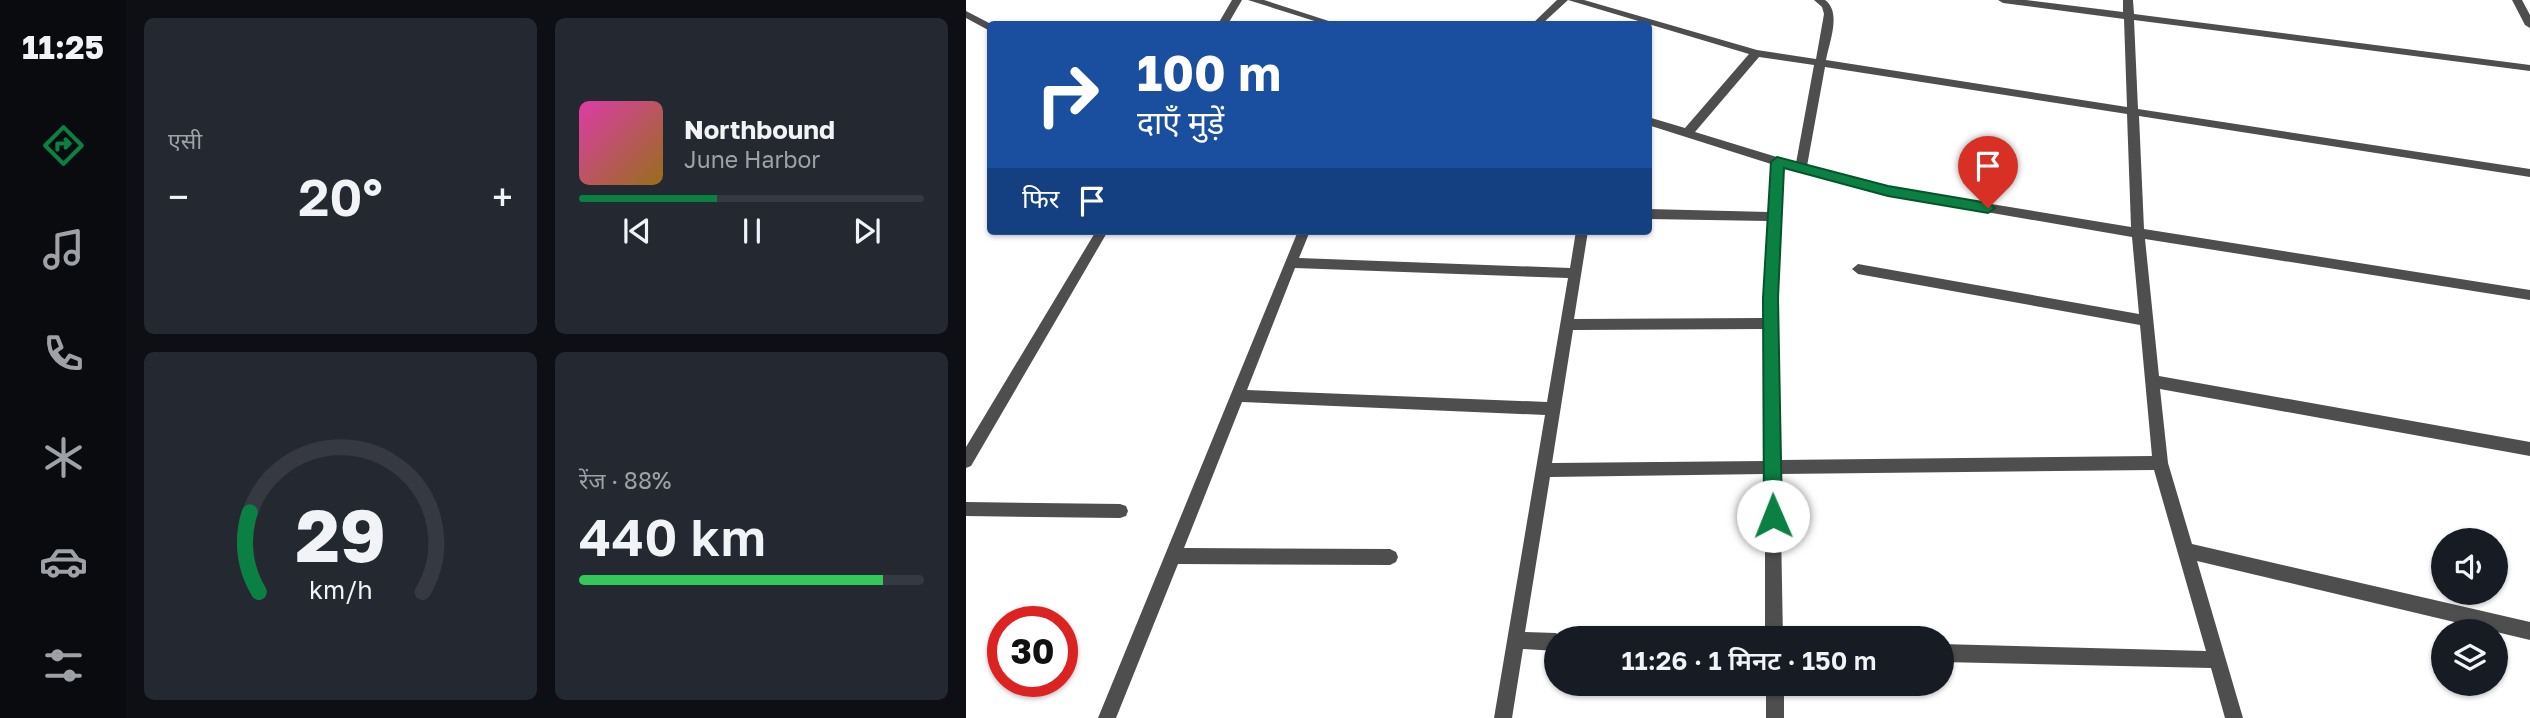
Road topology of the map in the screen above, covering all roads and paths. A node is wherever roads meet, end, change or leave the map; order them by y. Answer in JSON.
{"nodes":[{"id":1,"x":1237,"y":0,"type":"edge"},
{"id":2,"x":1563,"y":0,"type":"edge"},
{"id":3,"x":1573,"y":0,"type":"edge"},
{"id":4,"x":1818,"y":0,"type":"edge"},
{"id":5,"x":2003,"y":0,"type":"edge"},
{"id":6,"x":2128,"y":0,"type":"edge"},
{"id":7,"x":2517,"y":0,"type":"edge"},
{"id":8,"x":1256,"y":1,"type":"edge"},
{"id":9,"x":966,"y":14,"type":"edge"},
{"id":10,"x":2128,"y":16,"type":"junction"},
{"id":11,"x":1225,"y":21,"type":"edge"},
{"id":12,"x":1323,"y":21,"type":"edge"},
{"id":13,"x":1540,"y":21,"type":"edge"},
{"id":14,"x":1646,"y":21,"type":"edge"},
{"id":15,"x":1652,"y":23,"type":"edge"},
{"id":16,"x":2530,"y":24,"type":"edge"},
{"id":17,"x":987,"y":26,"type":"edge"},
{"id":18,"x":1756,"y":53,"type":"junction"},
{"id":19,"x":1818,"y":63,"type":"junction"},
{"id":20,"x":2530,"y":68,"type":"edge"},
{"id":21,"x":2133,"y":112,"type":"junction"},
{"id":22,"x":1652,"y":122,"type":"edge"},
{"id":23,"x":1687,"y":133,"type":"junction"},
{"id":24,"x":1777,"y":162,"type":"junction"},
{"id":25,"x":1801,"y":169,"type":"junction"},
{"id":26,"x":2530,"y":173,"type":"edge"},
{"id":27,"x":1652,"y":214,"type":"edge"},
{"id":28,"x":1775,"y":216,"type":"junction"},
{"id":29,"x":2138,"y":233,"type":"junction"},
{"id":30,"x":1100,"y":235,"type":"edge"},
{"id":31,"x":1302,"y":235,"type":"edge"},
{"id":32,"x":1581,"y":235,"type":"edge"},
{"id":33,"x":1291,"y":263,"type":"junction"},
{"id":34,"x":1858,"y":270,"type":"dead end"},
{"id":35,"x":1575,"y":273,"type":"junction"},
{"id":36,"x":2530,"y":295,"type":"edge"},
{"id":37,"x":2146,"y":321,"type":"junction"},
{"id":38,"x":1771,"y":323,"type":"junction"},
{"id":39,"x":1567,"y":325,"type":"junction"},
{"id":40,"x":2151,"y":381,"type":"junction"},
{"id":41,"x":1237,"y":396,"type":"junction"},
{"id":42,"x":1553,"y":409,"type":"junction"},
{"id":43,"x":2530,"y":449,"type":"edge"},
{"id":44,"x":966,"y":461,"type":"edge"},
{"id":45,"x":2160,"y":463,"type":"junction"},
{"id":46,"x":1772,"y":467,"type":"junction"},
{"id":47,"x":1543,"y":470,"type":"junction"},
{"id":48,"x":966,"y":509,"type":"edge"},
{"id":49,"x":1120,"y":511,"type":"dead end"},
{"id":50,"x":2187,"y":551,"type":"junction"},
{"id":51,"x":1172,"y":556,"type":"junction"},
{"id":52,"x":1390,"y":557,"type":"dead end"},
{"id":53,"x":1774,"y":626,"type":"edge"},
{"id":54,"x":2530,"y":631,"type":"edge"},
{"id":55,"x":1515,"y":640,"type":"junction"},
{"id":56,"x":1544,"y":641,"type":"edge"},
{"id":57,"x":1954,"y":653,"type":"edge"},
{"id":58,"x":2218,"y":660,"type":"junction"},
{"id":59,"x":1774,"y":696,"type":"edge"},
{"id":60,"x":1107,"y":718,"type":"edge"},
{"id":61,"x":1503,"y":718,"type":"edge"},
{"id":62,"x":1775,"y":718,"type":"edge"},
{"id":63,"x":2234,"y":718,"type":"edge"}],
"edges":[{"from":1,"to":11,"type":"street"},
{"from":2,"to":13,"type":"street"},
{"from":3,"to":14,"type":"street"},
{"from":4,"to":19,"type":"street"},
{"from":5,"to":10,"type":"street"},
{"from":6,"to":10,"type":"street"},
{"from":7,"to":16,"type":"street"},
{"from":8,"to":12,"type":"street"},
{"from":9,"to":17,"type":"street"},
{"from":10,"to":20,"type":"street"},
{"from":10,"to":21,"type":"street"},
{"from":15,"to":18,"type":"street"},
{"from":18,"to":19,"type":"street"},
{"from":18,"to":23,"type":"street"},
{"from":19,"to":21,"type":"street"},
{"from":19,"to":25,"type":"street"},
{"from":21,"to":26,"type":"street"},
{"from":21,"to":29,"type":"street"},
{"from":22,"to":23,"type":"street"},
{"from":23,"to":24,"type":"street"},
{"from":24,"to":25,"type":"street"},
{"from":24,"to":28,"type":"street"},
{"from":25,"to":29,"type":"street"},
{"from":27,"to":28,"type":"street"},
{"from":28,"to":38,"type":"street"},
{"from":29,"to":36,"type":"street"},
{"from":29,"to":37,"type":"street"},
{"from":30,"to":44,"type":"street"},
{"from":31,"to":33,"type":"street"},
{"from":32,"to":35,"type":"street"},
{"from":33,"to":35,"type":"street"},
{"from":33,"to":41,"type":"street"},
{"from":34,"to":37,"type":"street"},
{"from":35,"to":39,"type":"street"},
{"from":37,"to":40,"type":"street"},
{"from":38,"to":39,"type":"street"},
{"from":38,"to":46,"type":"street"},
{"from":39,"to":42,"type":"street"},
{"from":40,"to":43,"type":"street"},
{"from":40,"to":45,"type":"street"},
{"from":41,"to":42,"type":"street"},
{"from":41,"to":51,"type":"street"},
{"from":42,"to":47,"type":"street"},
{"from":45,"to":46,"type":"street"},
{"from":45,"to":50,"type":"street"},
{"from":46,"to":47,"type":"street"},
{"from":46,"to":53,"type":"street"},
{"from":47,"to":55,"type":"street"},
{"from":48,"to":49,"type":"street"},
{"from":50,"to":54,"type":"street"},
{"from":50,"to":58,"type":"street"},
{"from":51,"to":52,"type":"street"},
{"from":51,"to":60,"type":"street"},
{"from":55,"to":56,"type":"street"},
{"from":55,"to":61,"type":"street"},
{"from":57,"to":58,"type":"street"},
{"from":58,"to":63,"type":"street"},
{"from":59,"to":62,"type":"street"}]}
